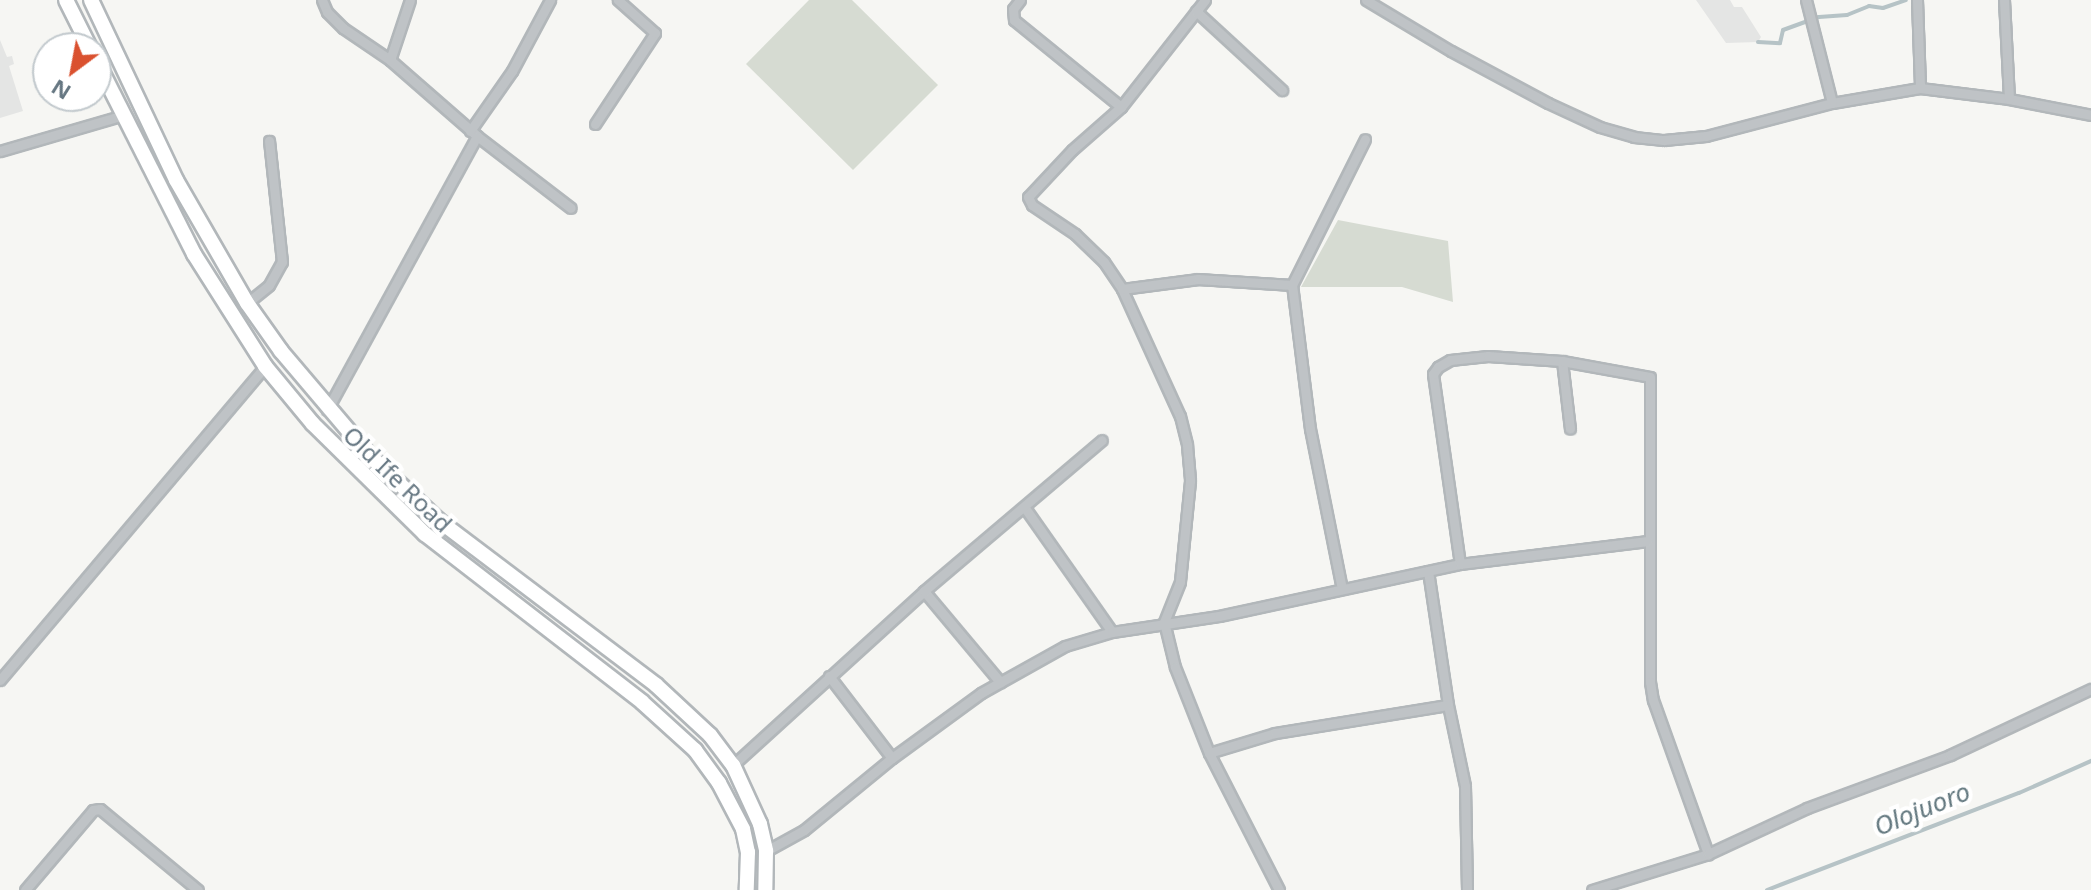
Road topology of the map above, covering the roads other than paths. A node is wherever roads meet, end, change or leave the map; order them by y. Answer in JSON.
{"nodes":[{"id":1,"x":66,"y":0,"type":"edge"},
{"id":2,"x":91,"y":0,"type":"edge"},
{"id":3,"x":322,"y":0,"type":"edge"},
{"id":4,"x":410,"y":0,"type":"edge"},
{"id":5,"x":550,"y":0,"type":"edge"},
{"id":6,"x":618,"y":0,"type":"edge"},
{"id":7,"x":1020,"y":0,"type":"edge"},
{"id":8,"x":1205,"y":0,"type":"edge"},
{"id":9,"x":1366,"y":0,"type":"edge"},
{"id":10,"x":1806,"y":0,"type":"edge"},
{"id":11,"x":2004,"y":0,"type":"edge"},
{"id":12,"x":1917,"y":3,"type":"edge"},
{"id":13,"x":1196,"y":11,"type":"junction"},
{"id":14,"x":82,"y":32,"type":"edge"},
{"id":15,"x":390,"y":60,"type":"junction"},
{"id":16,"x":1920,"y":88,"type":"junction"},
{"id":17,"x":1282,"y":90,"type":"dead end"},
{"id":18,"x":112,"y":93,"type":"edge"},
{"id":19,"x":2009,"y":99,"type":"junction"},
{"id":20,"x":1832,"y":103,"type":"junction"},
{"id":21,"x":1121,"y":107,"type":"junction"},
{"id":22,"x":146,"y":113,"type":"junction"},
{"id":23,"x":2091,"y":115,"type":"edge"},
{"id":24,"x":124,"y":117,"type":"junction"},
{"id":25,"x":595,"y":124,"type":"dead end"},
{"id":26,"x":474,"y":133,"type":"junction"},
{"id":27,"x":1365,"y":139,"type":"dead end"},
{"id":28,"x":269,"y":141,"type":"dead end"},
{"id":29,"x":0,"y":151,"type":"edge"},
{"id":30,"x":571,"y":208,"type":"dead end"},
{"id":31,"x":1292,"y":285,"type":"junction"},
{"id":32,"x":1122,"y":289,"type":"junction"},
{"id":33,"x":247,"y":303,"type":"junction"},
{"id":34,"x":1562,"y":361,"type":"junction"},
{"id":35,"x":265,"y":366,"type":"junction"},
{"id":36,"x":327,"y":410,"type":"junction"},
{"id":37,"x":1570,"y":429,"type":"dead end"},
{"id":38,"x":1102,"y":440,"type":"dead end"},
{"id":39,"x":1025,"y":508,"type":"junction"},
{"id":40,"x":1648,"y":541,"type":"junction"},
{"id":41,"x":1460,"y":564,"type":"junction"},
{"id":42,"x":1428,"y":571,"type":"junction"},
{"id":43,"x":1342,"y":589,"type":"junction"},
{"id":44,"x":924,"y":591,"type":"junction"},
{"id":45,"x":1164,"y":622,"type":"junction"},
{"id":46,"x":1112,"y":632,"type":"junction"},
{"id":47,"x":829,"y":676,"type":"junction"},
{"id":48,"x":0,"y":680,"type":"edge"},
{"id":49,"x":1000,"y":682,"type":"junction"},
{"id":50,"x":2091,"y":689,"type":"edge"},
{"id":51,"x":1448,"y":705,"type":"junction"},
{"id":52,"x":1209,"y":753,"type":"junction"},
{"id":53,"x":892,"y":758,"type":"junction"},
{"id":54,"x":733,"y":765,"type":"junction"},
{"id":55,"x":766,"y":851,"type":"junction"},
{"id":56,"x":1708,"y":854,"type":"junction"},
{"id":57,"x":25,"y":890,"type":"edge"},
{"id":58,"x":198,"y":890,"type":"edge"},
{"id":59,"x":747,"y":890,"type":"edge"},
{"id":60,"x":765,"y":890,"type":"edge"},
{"id":61,"x":1279,"y":890,"type":"edge"},
{"id":62,"x":1467,"y":890,"type":"edge"},
{"id":63,"x":1592,"y":890,"type":"edge"}],
"edges":[{"from":1,"to":14,"type":"main road"},
{"from":2,"to":22,"type":"main road","name":"Old Ife Road"},
{"from":3,"to":15,"type":"street"},
{"from":4,"to":15,"type":"street"},
{"from":5,"to":26,"type":"street"},
{"from":6,"to":25,"type":"street"},
{"from":7,"to":21,"type":"street"},
{"from":8,"to":13,"type":"street"},
{"from":9,"to":20,"type":"street"},
{"from":10,"to":20,"type":"street"},
{"from":11,"to":19,"type":"street"},
{"from":12,"to":16,"type":"street"},
{"from":13,"to":17,"type":"street"},
{"from":13,"to":21,"type":"street"},
{"from":15,"to":26,"type":"street"},
{"from":16,"to":19,"type":"street"},
{"from":16,"to":20,"type":"street"},
{"from":18,"to":24,"type":"main road","name":"Old Ife Road"},
{"from":19,"to":23,"type":"street"},
{"from":21,"to":32,"type":"street"},
{"from":22,"to":24,"type":"main road"},
{"from":22,"to":33,"type":"main road","name":"Old Ife Road"},
{"from":24,"to":29,"type":"street"},
{"from":24,"to":35,"type":"main road","name":"Old Ife Road"},
{"from":26,"to":30,"type":"street"},
{"from":26,"to":36,"type":"street"},
{"from":27,"to":31,"type":"street"},
{"from":28,"to":33,"type":"street"},
{"from":31,"to":32,"type":"street"},
{"from":31,"to":43,"type":"street"},
{"from":32,"to":45,"type":"street"},
{"from":33,"to":36,"type":"main road","name":"Old Ife Road"},
{"from":34,"to":37,"type":"street"},
{"from":34,"to":40,"type":"street"},
{"from":34,"to":41,"type":"street"},
{"from":35,"to":48,"type":"street"},
{"from":35,"to":59,"type":"main road","name":"Old Ife Road"},
{"from":36,"to":54,"type":"main road","name":"Old Ife Road"},
{"from":38,"to":39,"type":"street"},
{"from":39,"to":44,"type":"street"},
{"from":39,"to":46,"type":"street"},
{"from":40,"to":41,"type":"street"},
{"from":40,"to":56,"type":"street"},
{"from":41,"to":42,"type":"street"},
{"from":42,"to":43,"type":"street"},
{"from":42,"to":51,"type":"street"},
{"from":43,"to":45,"type":"street"},
{"from":44,"to":47,"type":"street"},
{"from":44,"to":49,"type":"street"},
{"from":45,"to":46,"type":"street"},
{"from":45,"to":52,"type":"street"},
{"from":46,"to":49,"type":"street"},
{"from":47,"to":53,"type":"street"},
{"from":47,"to":54,"type":"street"},
{"from":49,"to":53,"type":"street"},
{"from":50,"to":56,"type":"street"},
{"from":51,"to":52,"type":"street"},
{"from":51,"to":62,"type":"street"},
{"from":52,"to":61,"type":"street"},
{"from":53,"to":55,"type":"street"},
{"from":54,"to":55,"type":"main road","name":"Old Ife Road"},
{"from":55,"to":60,"type":"main road","name":"Old Ife Road"},
{"from":56,"to":63,"type":"street"},
{"from":57,"to":58,"type":"street"}]}
